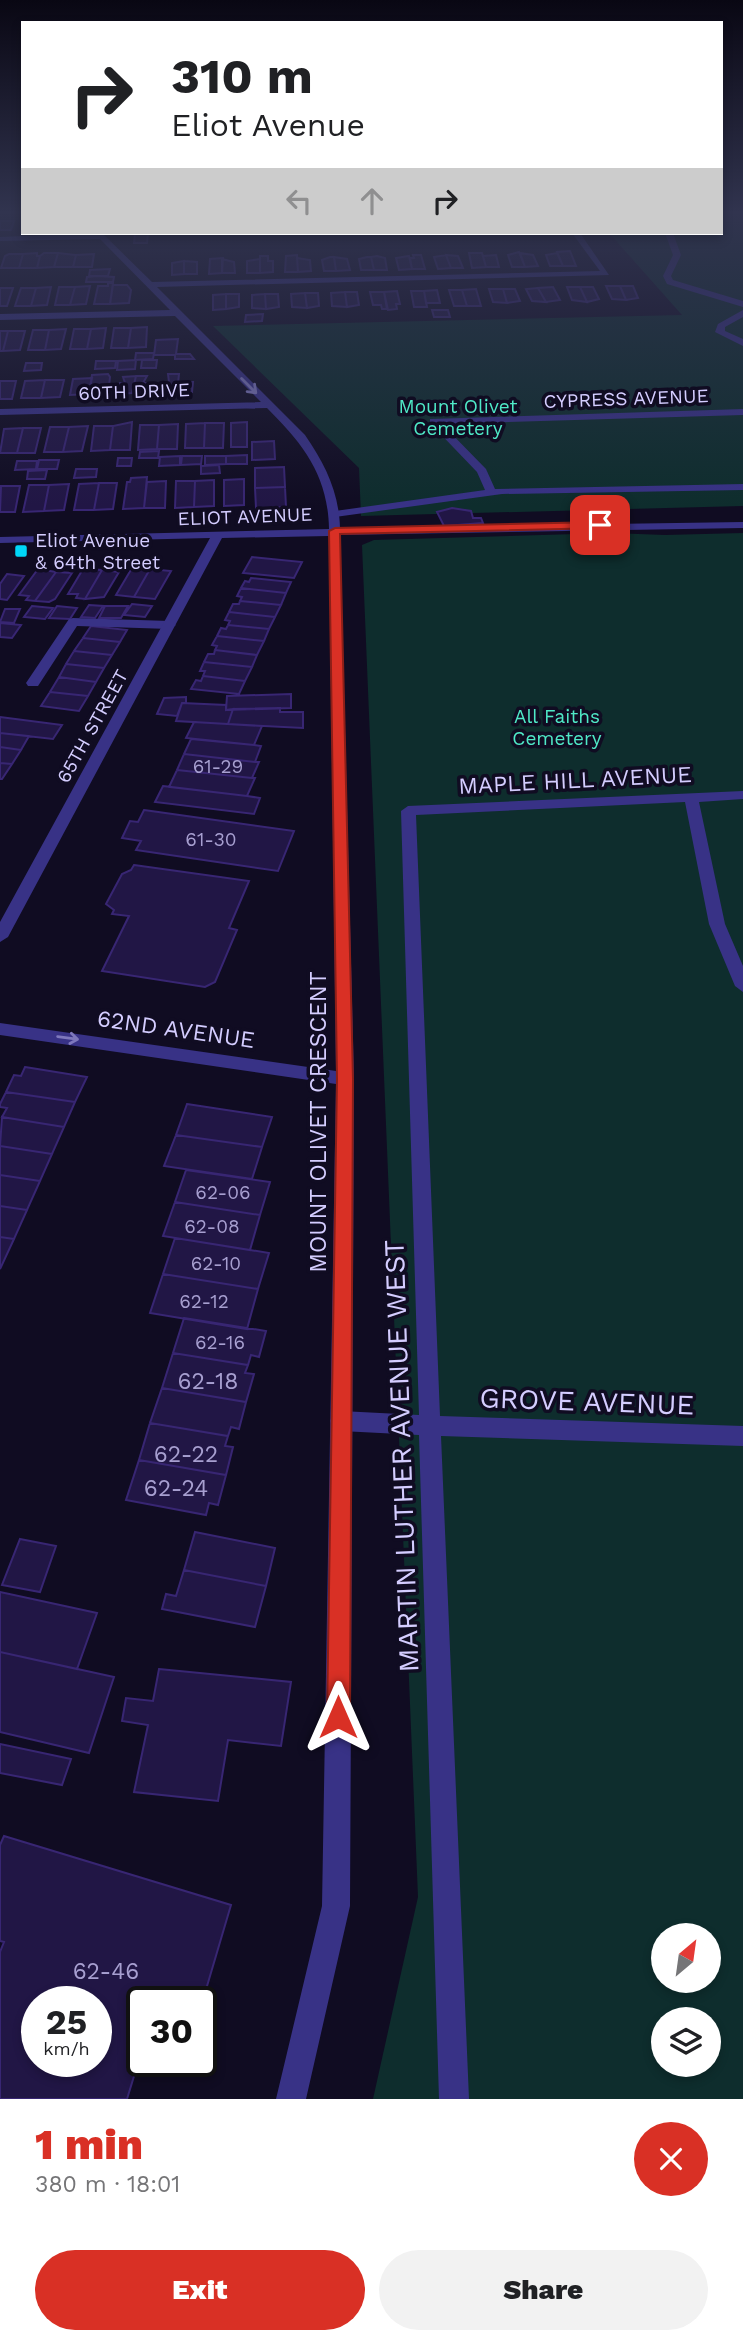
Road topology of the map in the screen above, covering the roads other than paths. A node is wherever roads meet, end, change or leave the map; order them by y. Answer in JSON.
{"nodes":[{"id":1,"x":172,"y":310,"type":"edge"},
{"id":2,"x":175,"y":313,"type":"junction"},
{"id":3,"x":743,"y":313,"type":"edge"},
{"id":4,"x":0,"y":317,"type":"edge"},
{"id":5,"x":743,"y":343,"type":"edge"},
{"id":6,"x":268,"y":405,"type":"junction"},
{"id":7,"x":0,"y":412,"type":"edge"},
{"id":8,"x":743,"y":412,"type":"edge"},
{"id":9,"x":743,"y":487,"type":"edge"},
{"id":10,"x":491,"y":492,"type":"junction"},
{"id":11,"x":335,"y":522,"type":"junction"},
{"id":12,"x":743,"y":525,"type":"edge"},
{"id":13,"x":219,"y":534,"type":"junction"},
{"id":14,"x":0,"y":540,"type":"edge"},
{"id":15,"x":170,"y":625,"type":"junction"},
{"id":16,"x":33,"y":683,"type":"dead end"},
{"id":17,"x":743,"y":795,"type":"edge"},
{"id":18,"x":691,"y":797,"type":"junction"},
{"id":19,"x":408,"y":811,"type":"joint"},
{"id":20,"x":0,"y":937,"type":"edge"},
{"id":21,"x":743,"y":986,"type":"edge"},
{"id":22,"x":0,"y":1029,"type":"edge"},
{"id":23,"x":345,"y":1079,"type":"junction"},
{"id":24,"x":341,"y":1421,"type":"junction"},
{"id":25,"x":430,"y":1426,"type":"junction"},
{"id":26,"x":743,"y":1436,"type":"edge"},
{"id":27,"x":291,"y":2099,"type":"edge"},
{"id":28,"x":454,"y":2099,"type":"edge"}],
"edges":[{"from":1,"to":2,"type":"street","name":"MOUNT OLIVET CRESCENT"},
{"from":2,"to":4,"type":"street"},
{"from":2,"to":6,"type":"street","name":"MOUNT OLIVET CRESCENT","one_way":true},
{"from":3,"to":5,"type":"street"},
{"from":6,"to":7,"type":"street","name":"60TH DRIVE"},
{"from":6,"to":11,"type":"street","name":"MOUNT OLIVET CRESCENT"},
{"from":8,"to":10,"type":"street","name":"CYPRESS AVENUE"},
{"from":9,"to":10,"type":"street"},
{"from":10,"to":11,"type":"street"},
{"from":11,"to":12,"type":"street","name":"ELIOT AVENUE"},
{"from":11,"to":13,"type":"street","name":"ELIOT AVENUE"},
{"from":11,"to":23,"type":"street","name":"MOUNT OLIVET CRESCENT"},
{"from":13,"to":14,"type":"street","name":"ELIOT AVENUE"},
{"from":13,"to":15,"type":"street","name":"65TH STREET"},
{"from":15,"to":16,"type":"street"},
{"from":15,"to":20,"type":"street","name":"65TH STREET"},
{"from":17,"to":18,"type":"street","name":"MAPLE HILL AVENUE"},
{"from":18,"to":19,"type":"street","name":"MAPLE HILL AVENUE"},
{"from":18,"to":21,"type":"street"},
{"from":19,"to":25,"type":"street","name":"MARTIN LUTHER AVENUE WEST"},
{"from":22,"to":23,"type":"street","name":"62ND AVENUE","one_way":true},
{"from":23,"to":24,"type":"street","name":"MOUNT OLIVET CRESCENT"},
{"from":24,"to":25,"type":"street","name":"GROVE AVENUE"},
{"from":24,"to":27,"type":"street","name":"MOUNT OLIVET CRESCENT"},
{"from":25,"to":26,"type":"street","name":"GROVE AVENUE"},
{"from":25,"to":28,"type":"street","name":"MARTIN LUTHER AVENUE WEST"}]}
